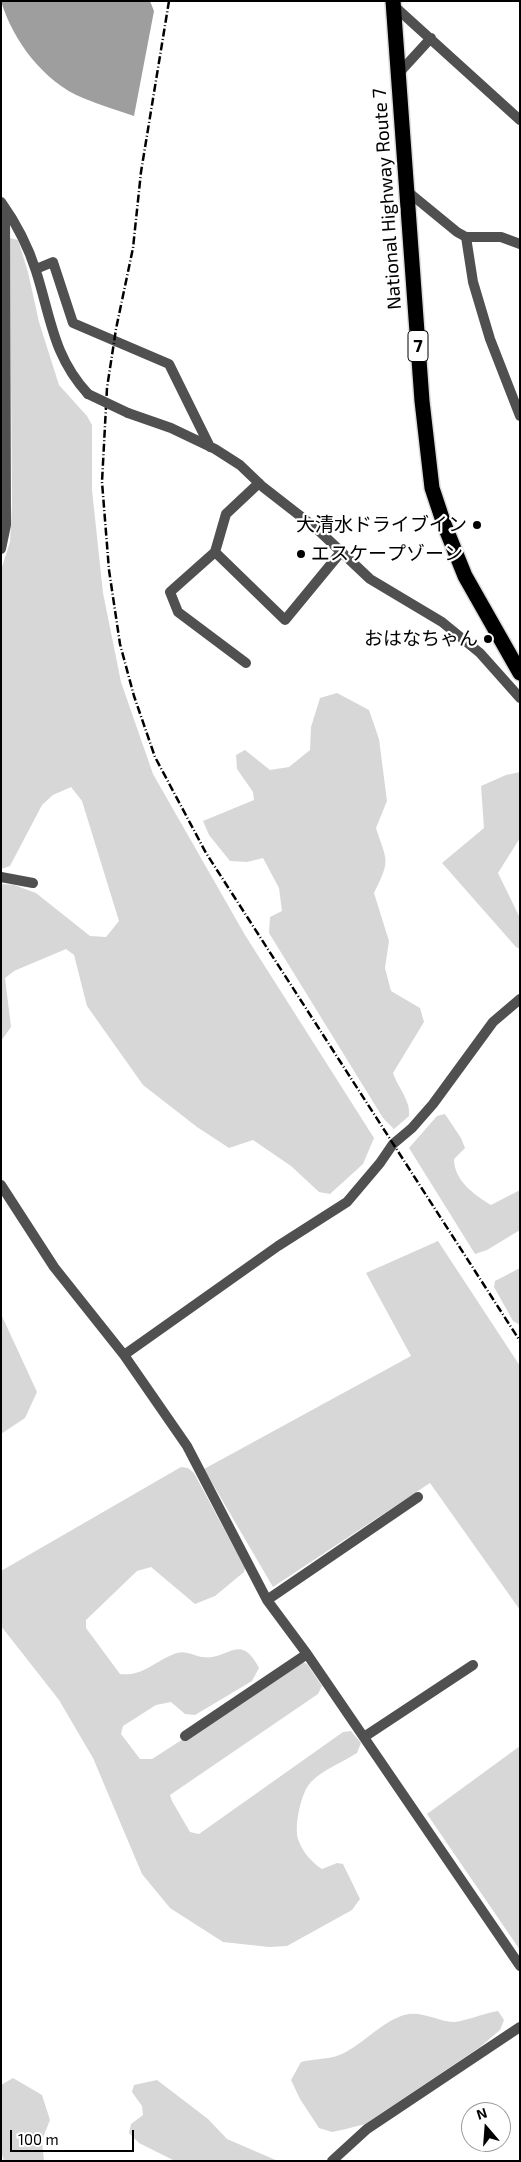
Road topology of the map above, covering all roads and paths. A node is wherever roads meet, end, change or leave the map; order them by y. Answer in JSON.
{"nodes":[{"id":1,"x":393,"y":3,"type":"edge"},
{"id":2,"x":431,"y":38,"type":"junction"},
{"id":3,"x":398,"y":73,"type":"junction"},
{"id":4,"x":520,"y":120,"type":"edge"},
{"id":5,"x":407,"y":191,"type":"junction"},
{"id":6,"x":3,"y":205,"type":"edge"},
{"id":7,"x":466,"y":236,"type":"junction"},
{"id":8,"x":520,"y":244,"type":"edge"},
{"id":9,"x":36,"y":269,"type":"junction"},
{"id":10,"x":519,"y":413,"type":"edge"},
{"id":11,"x":210,"y":447,"type":"junction"},
{"id":12,"x":259,"y":483,"type":"junction"},
{"id":13,"x":1,"y":549,"type":"edge"},
{"id":14,"x":215,"y":552,"type":"junction"},
{"id":15,"x":341,"y":552,"type":"junction"},
{"id":16,"x":246,"y":663,"type":"dead end"},
{"id":17,"x":519,"y":670,"type":"edge"},
{"id":18,"x":520,"y":698,"type":"edge"},
{"id":19,"x":1,"y":877,"type":"edge"},
{"id":20,"x":33,"y":883,"type":"dead end"},
{"id":21,"x":520,"y":999,"type":"edge"},
{"id":22,"x":1,"y":1185,"type":"edge"},
{"id":23,"x":124,"y":1355,"type":"junction"},
{"id":24,"x":418,"y":1497,"type":"dead end"},
{"id":25,"x":266,"y":1600,"type":"junction"},
{"id":26,"x":307,"y":1654,"type":"junction"},
{"id":27,"x":473,"y":1665,"type":"dead end"},
{"id":28,"x":185,"y":1736,"type":"dead end"},
{"id":29,"x":364,"y":1737,"type":"junction"},
{"id":30,"x":520,"y":1966,"type":"edge"},
{"id":31,"x":520,"y":2027,"type":"edge"},
{"id":32,"x":332,"y":2161,"type":"edge"}],
"edges":[{"from":1,"to":2,"type":"street"},
{"from":1,"to":3,"type":"highway","name":"National Highway Route 7","number":"7"},
{"from":2,"to":3,"type":"street"},
{"from":2,"to":4,"type":"street"},
{"from":3,"to":5,"type":"highway","name":"National Highway Route 7","number":"7"},
{"from":5,"to":7,"type":"street"},
{"from":5,"to":17,"type":"highway","name":"National Highway Route 7","number":"7"},
{"from":6,"to":9,"type":"street"},
{"from":6,"to":13,"type":"street"},
{"from":7,"to":8,"type":"street"},
{"from":7,"to":10,"type":"street"},
{"from":9,"to":11,"type":"street","bridge":true},
{"from":9,"to":11,"type":"street"},
{"from":11,"to":12,"type":"street"},
{"from":12,"to":14,"type":"street"},
{"from":12,"to":15,"type":"street"},
{"from":14,"to":15,"type":"street"},
{"from":14,"to":16,"type":"street"},
{"from":15,"to":18,"type":"street"},
{"from":19,"to":20,"type":"street"},
{"from":21,"to":23,"type":"street"},
{"from":22,"to":23,"type":"street"},
{"from":23,"to":25,"type":"street"},
{"from":24,"to":25,"type":"street"},
{"from":25,"to":26,"type":"street"},
{"from":26,"to":28,"type":"street"},
{"from":26,"to":29,"type":"street"},
{"from":27,"to":29,"type":"street"},
{"from":29,"to":30,"type":"street"},
{"from":31,"to":32,"type":"street"}]}
